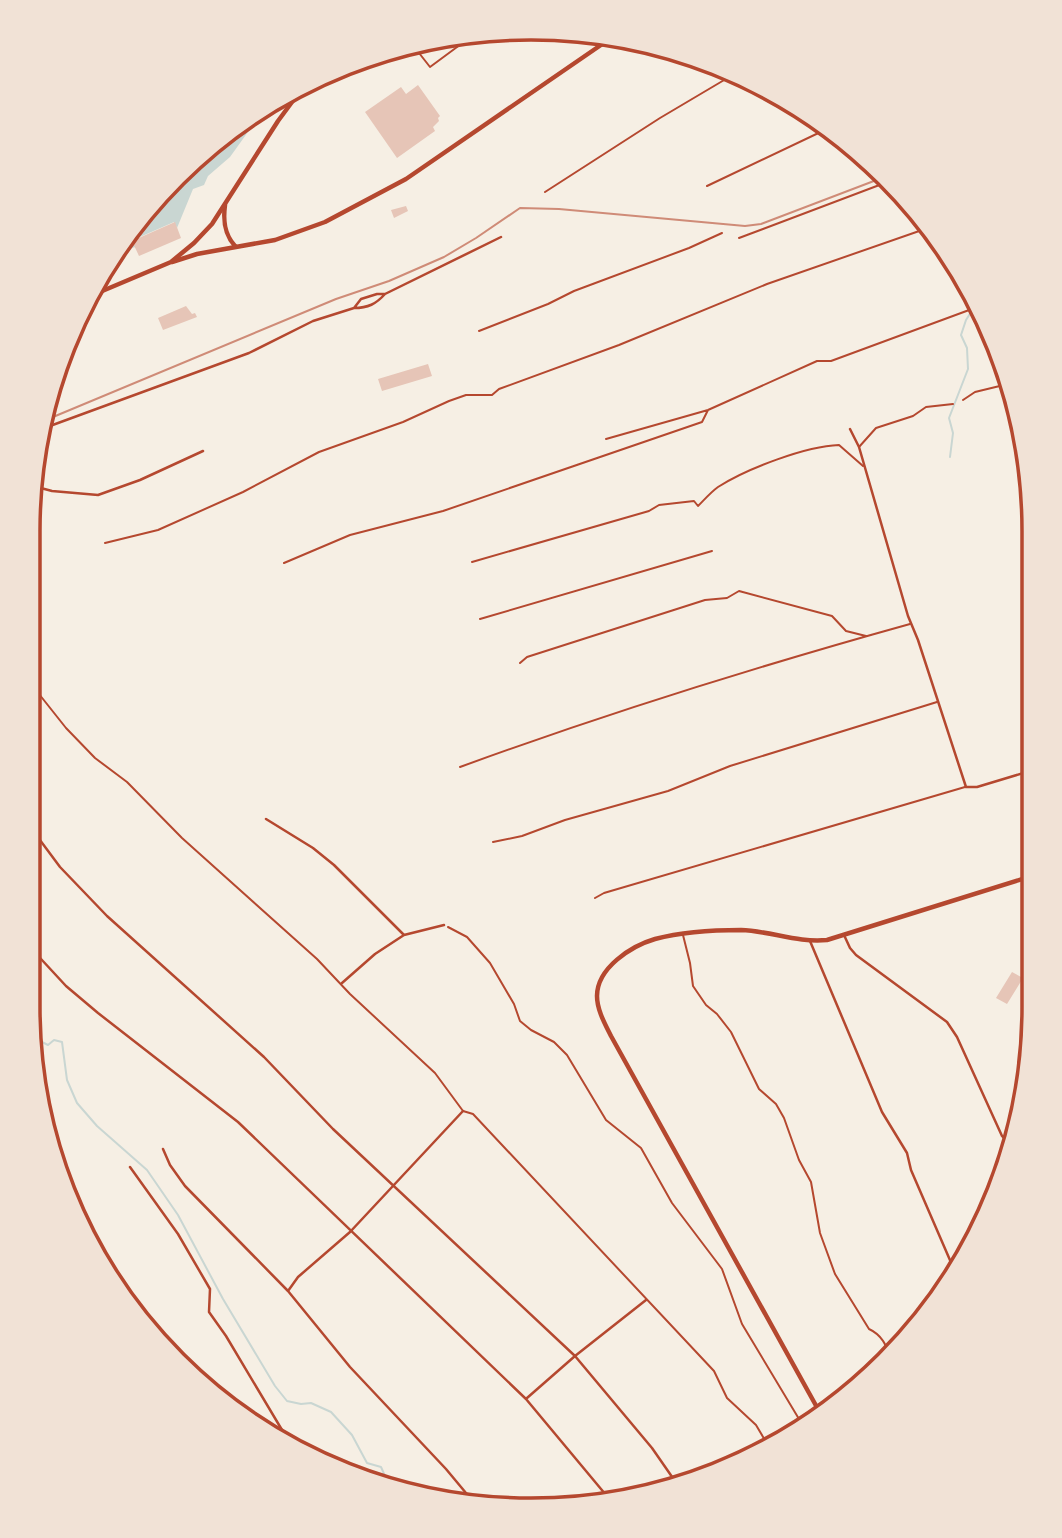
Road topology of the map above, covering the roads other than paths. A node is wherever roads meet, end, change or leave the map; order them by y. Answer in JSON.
{"nodes":[{"id":1,"x":459,"y":45,"type":"edge"},
{"id":2,"x":601,"y":45,"type":"edge"},
{"id":3,"x":419,"y":54,"type":"edge"},
{"id":4,"x":724,"y":80,"type":"edge"},
{"id":5,"x":291,"y":103,"type":"edge"},
{"id":6,"x":818,"y":133,"type":"edge"},
{"id":7,"x":879,"y":185,"type":"edge"},
{"id":8,"x":707,"y":186,"type":"dead end"},
{"id":9,"x":545,"y":192,"type":"dead end"},
{"id":10,"x":226,"y":202,"type":"junction"},
{"id":11,"x":919,"y":231,"type":"edge"},
{"id":12,"x":722,"y":233,"type":"dead end"},
{"id":13,"x":501,"y":237,"type":"dead end"},
{"id":14,"x":739,"y":238,"type":"dead end"},
{"id":15,"x":236,"y":246,"type":"junction"},
{"id":16,"x":171,"y":262,"type":"junction"},
{"id":17,"x":104,"y":290,"type":"edge"},
{"id":18,"x":385,"y":294,"type":"junction"},
{"id":19,"x":354,"y":308,"type":"junction"},
{"id":20,"x":969,"y":310,"type":"edge"},
{"id":21,"x":479,"y":331,"type":"dead end"},
{"id":22,"x":1000,"y":386,"type":"edge"},
{"id":23,"x":963,"y":400,"type":"dead end"},
{"id":24,"x":953,"y":404,"type":"dead end"},
{"id":25,"x":708,"y":410,"type":"junction"},
{"id":26,"x":52,"y":425,"type":"edge"},
{"id":27,"x":850,"y":429,"type":"dead end"},
{"id":28,"x":606,"y":439,"type":"dead end"},
{"id":29,"x":859,"y":447,"type":"junction"},
{"id":30,"x":203,"y":451,"type":"dead end"},
{"id":31,"x":864,"y":467,"type":"junction"},
{"id":32,"x":42,"y":488,"type":"edge"},
{"id":33,"x":105,"y":543,"type":"dead end"},
{"id":34,"x":712,"y":551,"type":"dead end"},
{"id":35,"x":472,"y":562,"type":"dead end"},
{"id":36,"x":284,"y":563,"type":"dead end"},
{"id":37,"x":480,"y":619,"type":"dead end"},
{"id":38,"x":911,"y":624,"type":"junction"},
{"id":39,"x":866,"y":636,"type":"junction"},
{"id":40,"x":520,"y":663,"type":"dead end"},
{"id":41,"x":40,"y":695,"type":"edge"},
{"id":42,"x":937,"y":702,"type":"junction"},
{"id":43,"x":460,"y":767,"type":"dead end"},
{"id":44,"x":1022,"y":773,"type":"edge"},
{"id":45,"x":966,"y":787,"type":"junction"},
{"id":46,"x":266,"y":819,"type":"dead end"},
{"id":47,"x":40,"y":840,"type":"edge"},
{"id":48,"x":492,"y":842,"type":"dead end"},
{"id":49,"x":1022,"y":879,"type":"edge"},
{"id":50,"x":595,"y":898,"type":"dead end"},
{"id":51,"x":444,"y":925,"type":"road end"},
{"id":52,"x":683,"y":934,"type":"junction"},
{"id":53,"x":404,"y":935,"type":"junction"},
{"id":54,"x":844,"y":935,"type":"junction"},
{"id":55,"x":810,"y":942,"type":"junction"},
{"id":56,"x":40,"y":958,"type":"edge"},
{"id":57,"x":342,"y":983,"type":"junction"},
{"id":58,"x":463,"y":1111,"type":"junction"},
{"id":59,"x":1004,"y":1138,"type":"edge"},
{"id":60,"x":163,"y":1149,"type":"dead end"},
{"id":61,"x":130,"y":1167,"type":"dead end"},
{"id":62,"x":392,"y":1185,"type":"junction"},
{"id":63,"x":350,"y":1231,"type":"junction"},
{"id":64,"x":950,"y":1261,"type":"edge"},
{"id":65,"x":288,"y":1291,"type":"junction"},
{"id":66,"x":646,"y":1300,"type":"junction"},
{"id":67,"x":886,"y":1345,"type":"edge"},
{"id":68,"x":575,"y":1356,"type":"junction"},
{"id":69,"x":526,"y":1399,"type":"junction"},
{"id":70,"x":816,"y":1406,"type":"edge"},
{"id":71,"x":282,"y":1429,"type":"edge"},
{"id":72,"x":764,"y":1438,"type":"edge"},
{"id":73,"x":672,"y":1477,"type":"edge"},
{"id":74,"x":604,"y":1492,"type":"edge"},
{"id":75,"x":467,"y":1494,"type":"edge"}],
"edges":[{"from":1,"to":3,"type":"street"},
{"from":2,"to":15,"type":"main road"},
{"from":4,"to":9,"type":"street"},
{"from":5,"to":10,"type":"main road"},
{"from":6,"to":8,"type":"street"},
{"from":7,"to":14,"type":"street"},
{"from":10,"to":15,"type":"main road"},
{"from":10,"to":16,"type":"main road"},
{"from":11,"to":33,"type":"street"},
{"from":12,"to":21,"type":"street"},
{"from":13,"to":18,"type":"street"},
{"from":15,"to":16,"type":"main road"},
{"from":16,"to":17,"type":"main road"},
{"from":18,"to":19,"type":"street"},
{"from":18,"to":19,"type":"street"},
{"from":19,"to":26,"type":"street"},
{"from":20,"to":25,"type":"street"},
{"from":22,"to":23,"type":"street"},
{"from":24,"to":29,"type":"street"},
{"from":25,"to":28,"type":"street"},
{"from":25,"to":36,"type":"street"},
{"from":27,"to":29,"type":"street"},
{"from":29,"to":31,"type":"street"},
{"from":30,"to":32,"type":"street"},
{"from":31,"to":35,"type":"street"},
{"from":31,"to":38,"type":"street"},
{"from":34,"to":37,"type":"street"},
{"from":38,"to":39,"type":"street"},
{"from":38,"to":42,"type":"street"},
{"from":39,"to":40,"type":"street"},
{"from":39,"to":43,"type":"street"},
{"from":41,"to":57,"type":"street"},
{"from":42,"to":45,"type":"street"},
{"from":42,"to":48,"type":"street"},
{"from":44,"to":45,"type":"street"},
{"from":45,"to":50,"type":"street"},
{"from":46,"to":53,"type":"street"},
{"from":47,"to":62,"type":"street"},
{"from":49,"to":54,"type":"main road"},
{"from":51,"to":53,"type":"street"},
{"from":52,"to":55,"type":"main road"},
{"from":52,"to":67,"type":"street"},
{"from":52,"to":70,"type":"main road"},
{"from":53,"to":57,"type":"street"},
{"from":54,"to":55,"type":"main road"},
{"from":54,"to":59,"type":"street"},
{"from":55,"to":64,"type":"street"},
{"from":56,"to":63,"type":"street"},
{"from":57,"to":58,"type":"street"},
{"from":58,"to":62,"type":"street"},
{"from":58,"to":66,"type":"street"},
{"from":60,"to":65,"type":"street"},
{"from":61,"to":71,"type":"street"},
{"from":62,"to":63,"type":"street"},
{"from":62,"to":68,"type":"street"},
{"from":63,"to":65,"type":"street"},
{"from":63,"to":69,"type":"street"},
{"from":65,"to":75,"type":"street"},
{"from":66,"to":68,"type":"street"},
{"from":66,"to":72,"type":"street"},
{"from":68,"to":69,"type":"street"},
{"from":68,"to":73,"type":"street"},
{"from":69,"to":74,"type":"street"}]}
